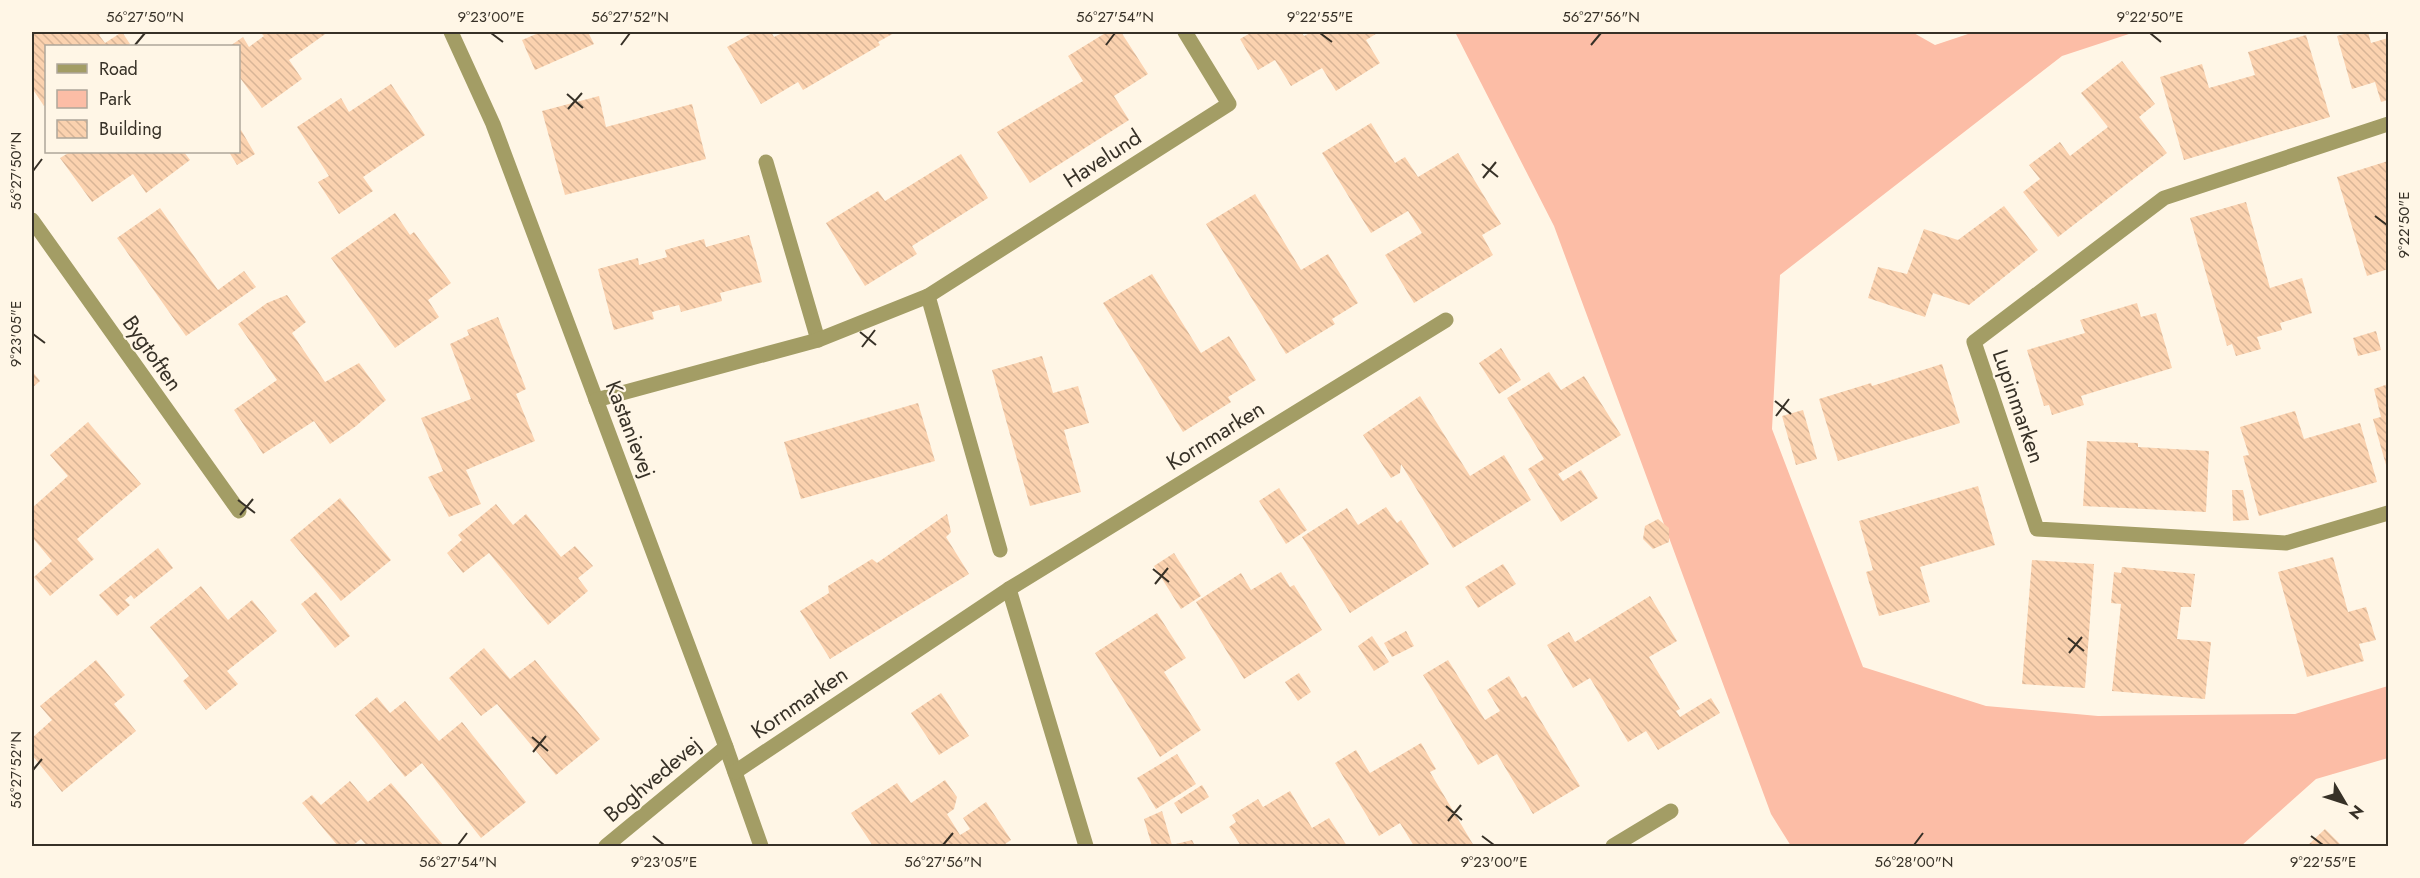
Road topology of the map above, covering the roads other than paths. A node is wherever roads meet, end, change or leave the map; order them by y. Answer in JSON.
{"nodes":[{"id":1,"x":451,"y":32,"type":"edge"},
{"id":2,"x":1185,"y":32,"type":"edge"},
{"id":3,"x":2388,"y":124,"type":"edge"},
{"id":4,"x":766,"y":162,"type":"dead end"},
{"id":5,"x":32,"y":220,"type":"edge"},
{"id":6,"x":928,"y":296,"type":"junction"},
{"id":7,"x":1446,"y":320,"type":"dead end"},
{"id":8,"x":818,"y":340,"type":"junction"},
{"id":9,"x":596,"y":400,"type":"junction"},
{"id":10,"x":239,"y":511,"type":"dead end"},
{"id":11,"x":2388,"y":513,"type":"edge"},
{"id":12,"x":1000,"y":550,"type":"dead end"},
{"id":13,"x":1009,"y":589,"type":"junction"},
{"id":14,"x":726,"y":747,"type":"junction"},
{"id":15,"x":735,"y":772,"type":"junction"},
{"id":16,"x":1671,"y":811,"type":"dead end"},
{"id":17,"x":606,"y":846,"type":"edge"},
{"id":18,"x":761,"y":846,"type":"edge"},
{"id":19,"x":1086,"y":846,"type":"edge"},
{"id":20,"x":1612,"y":846,"type":"edge"}],
"edges":[{"from":1,"to":9,"type":"street","name":"Kastanievej"},
{"from":2,"to":6,"type":"street","name":"Havelund"},
{"from":3,"to":11,"type":"street","name":"Lupinmarken"},
{"from":4,"to":8,"type":"street"},
{"from":5,"to":10,"type":"street","name":"Bygtoften"},
{"from":6,"to":8,"type":"street","name":"Havelund"},
{"from":6,"to":12,"type":"street"},
{"from":7,"to":13,"type":"street","name":"Kornmarken"},
{"from":8,"to":9,"type":"street","name":"Havelund"},
{"from":9,"to":14,"type":"street","name":"Kastanievej"},
{"from":13,"to":15,"type":"street","name":"Kornmarken"},
{"from":13,"to":19,"type":"street"},
{"from":14,"to":15,"type":"street","name":"Kastanievej"},
{"from":14,"to":17,"type":"street","name":"Boghvedevej"},
{"from":15,"to":18,"type":"street","name":"Kastanievej"},
{"from":16,"to":20,"type":"street"}]}
